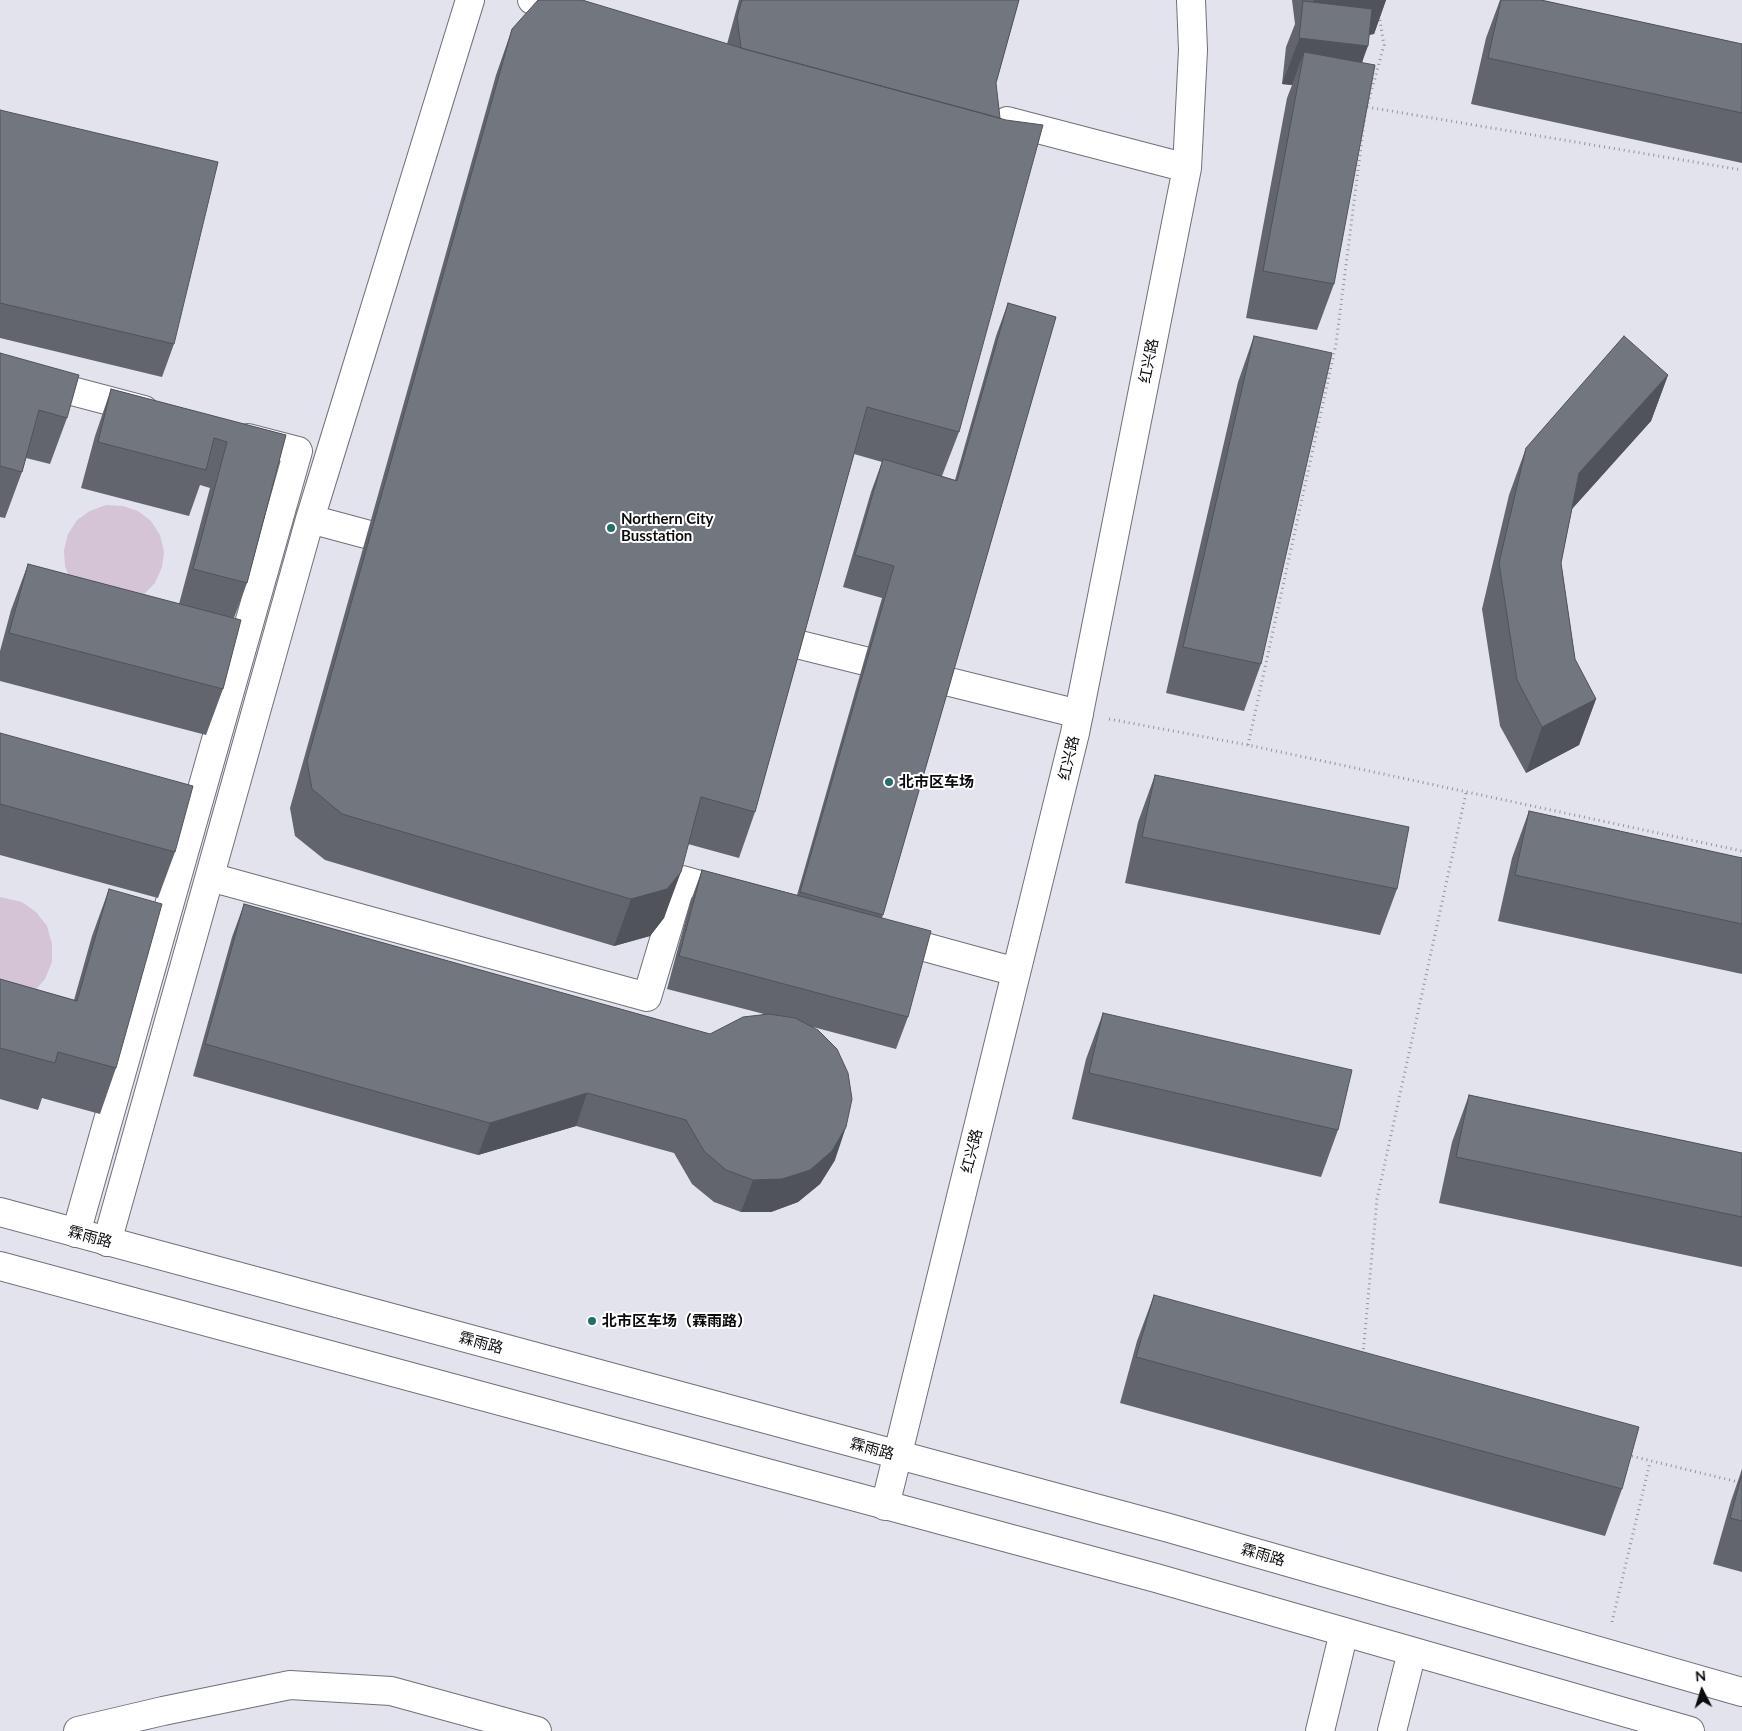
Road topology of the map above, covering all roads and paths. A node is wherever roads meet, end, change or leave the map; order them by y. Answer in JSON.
{"nodes":[{"id":1,"x":470,"y":0,"type":"edge"},
{"id":2,"x":532,"y":0,"type":"edge"},
{"id":3,"x":1190,"y":0,"type":"edge"},
{"id":4,"x":1378,"y":9,"type":"dead end"},
{"id":5,"x":600,"y":17,"type":"edge"},
{"id":6,"x":1366,"y":107,"type":"junction"},
{"id":7,"x":984,"y":116,"type":"edge"},
{"id":8,"x":1187,"y":168,"type":"junction"},
{"id":9,"x":1742,"y":170,"type":"edge"},
{"id":10,"x":0,"y":372,"type":"edge"},
{"id":11,"x":164,"y":415,"type":"edge"},
{"id":12,"x":221,"y":431,"type":"edge"},
{"id":13,"x":310,"y":519,"type":"junction"},
{"id":14,"x":424,"y":550,"type":"edge"},
{"id":15,"x":740,"y":630,"type":"edge"},
{"id":16,"x":1079,"y":714,"type":"junction"},
{"id":17,"x":1248,"y":745,"type":"junction"},
{"id":18,"x":1466,"y":793,"type":"junction"},
{"id":19,"x":1742,"y":851,"type":"edge"},
{"id":20,"x":210,"y":877,"type":"junction"},
{"id":21,"x":755,"y":900,"type":"edge"},
{"id":22,"x":866,"y":931,"type":"edge"},
{"id":23,"x":1016,"y":972,"type":"junction"},
{"id":24,"x":0,"y":1212,"type":"edge"},
{"id":25,"x":76,"y":1233,"type":"junction"},
{"id":26,"x":107,"y":1242,"type":"junction"},
{"id":27,"x":0,"y":1266,"type":"edge"},
{"id":28,"x":1362,"y":1362,"type":"edge"},
{"id":29,"x":1622,"y":1454,"type":"edge"},
{"id":30,"x":897,"y":1456,"type":"junction"},
{"id":31,"x":1650,"y":1462,"type":"junction"},
{"id":32,"x":1742,"y":1483,"type":"edge"},
{"id":33,"x":885,"y":1506,"type":"junction"},
{"id":34,"x":1344,"y":1632,"type":"junction"},
{"id":35,"x":1412,"y":1652,"type":"junction"},
{"id":36,"x":1605,"y":1652,"type":"junction"},
{"id":37,"x":1742,"y":1692,"type":"edge"},
{"id":38,"x":78,"y":1731,"type":"edge"},
{"id":39,"x":537,"y":1731,"type":"edge"},
{"id":40,"x":1320,"y":1731,"type":"edge"},
{"id":41,"x":1392,"y":1731,"type":"edge"},
{"id":42,"x":1690,"y":1731,"type":"edge"}],
"edges":[{"from":1,"to":13,"type":"main road"},
{"from":2,"to":5,"type":"main road"},
{"from":3,"to":8,"type":"main road","name":"红兴路"},
{"from":4,"to":6,"type":"path"},
{"from":6,"to":9,"type":"path"},
{"from":6,"to":17,"type":"path"},
{"from":7,"to":8,"type":"main road"},
{"from":8,"to":16,"type":"main road","name":"红兴路"},
{"from":10,"to":11,"type":"main road"},
{"from":12,"to":25,"type":"main road"},
{"from":13,"to":14,"type":"main road"},
{"from":13,"to":20,"type":"main road"},
{"from":15,"to":16,"type":"main road"},
{"from":16,"to":17,"type":"path"},
{"from":16,"to":23,"type":"main road","name":"红兴路"},
{"from":17,"to":18,"type":"path"},
{"from":18,"to":19,"type":"path"},
{"from":18,"to":28,"type":"path"},
{"from":20,"to":21,"type":"main road"},
{"from":20,"to":26,"type":"main road"},
{"from":22,"to":23,"type":"main road"},
{"from":23,"to":30,"type":"main road","name":"红兴路"},
{"from":24,"to":25,"type":"main road","name":"霖雨路"},
{"from":25,"to":26,"type":"main road","name":"霖雨路"},
{"from":26,"to":30,"type":"main road","name":"霖雨路"},
{"from":27,"to":33,"type":"main road"},
{"from":29,"to":31,"type":"path"},
{"from":30,"to":33,"type":"main road","name":"红兴路"},
{"from":30,"to":36,"type":"main road","name":"霖雨路"},
{"from":31,"to":32,"type":"path"},
{"from":31,"to":36,"type":"path"},
{"from":33,"to":34,"type":"main road"},
{"from":34,"to":35,"type":"main road"},
{"from":34,"to":40,"type":"main road"},
{"from":35,"to":41,"type":"main road"},
{"from":35,"to":42,"type":"main road"},
{"from":36,"to":37,"type":"main road","name":"霖雨路"},
{"from":38,"to":39,"type":"main road"}]}
